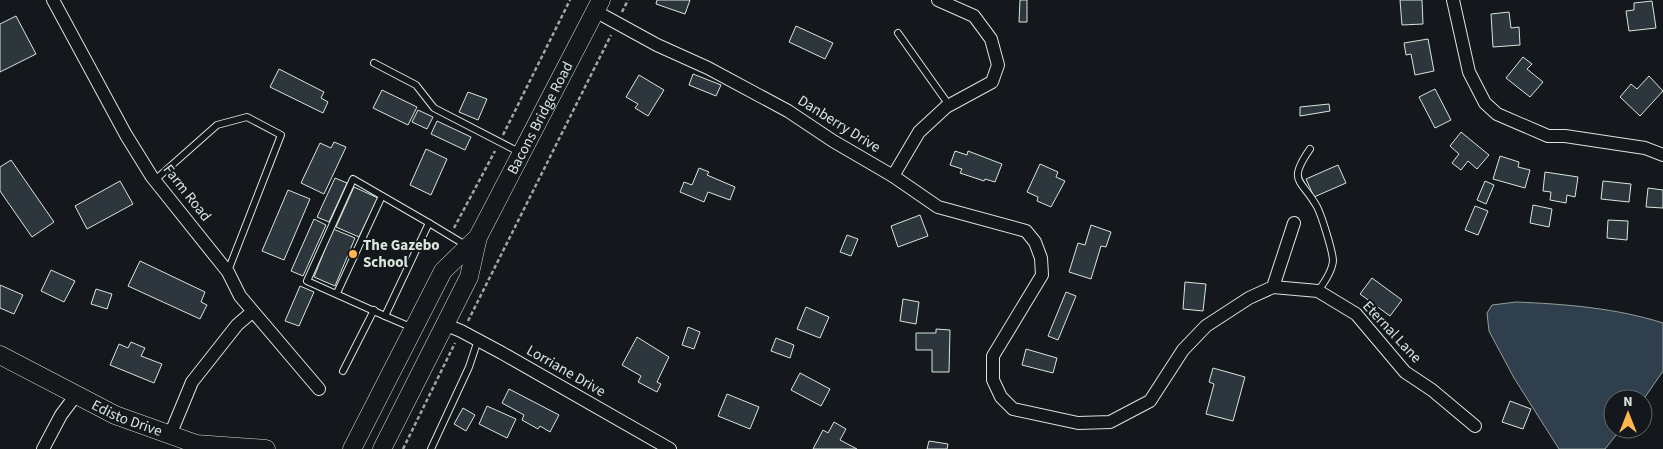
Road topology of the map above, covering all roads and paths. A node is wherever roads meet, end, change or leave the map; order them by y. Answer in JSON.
{"nodes":[{"id":1,"x":53,"y":0,"type":"edge"},
{"id":2,"x":570,"y":0,"type":"edge"},
{"id":3,"x":628,"y":0,"type":"edge"},
{"id":4,"x":938,"y":0,"type":"edge"},
{"id":5,"x":1453,"y":0,"type":"edge"},
{"id":6,"x":598,"y":6,"type":"edge"},
{"id":7,"x":623,"y":9,"type":"dead end"},
{"id":8,"x":898,"y":33,"type":"dead end"},
{"id":9,"x":609,"y":39,"type":"dead end"},
{"id":10,"x":374,"y":63,"type":"dead end"},
{"id":11,"x":949,"y":105,"type":"junction"},
{"id":12,"x":500,"y":142,"type":"junction"},
{"id":13,"x":1310,"y":149,"type":"dead end"},
{"id":14,"x":522,"y":154,"type":"junction"},
{"id":15,"x":1663,"y":155,"type":"edge"},
{"id":16,"x":893,"y":176,"type":"junction"},
{"id":17,"x":155,"y":180,"type":"junction"},
{"id":18,"x":382,"y":196,"type":"junction"},
{"id":19,"x":429,"y":223,"type":"junction"},
{"id":20,"x":1294,"y":223,"type":"dead end"},
{"id":21,"x":450,"y":235,"type":"junction"},
{"id":22,"x":473,"y":242,"type":"junction"},
{"id":23,"x":228,"y":272,"type":"junction"},
{"id":24,"x":1273,"y":287,"type":"junction"},
{"id":25,"x":1318,"y":292,"type":"junction"},
{"id":26,"x":337,"y":293,"type":"junction"},
{"id":27,"x":374,"y":310,"type":"junction"},
{"id":28,"x":252,"y":312,"type":"junction"},
{"id":29,"x":385,"y":316,"type":"junction"},
{"id":30,"x":470,"y":317,"type":"dead end"},
{"id":31,"x":444,"y":324,"type":"junction"},
{"id":32,"x":413,"y":328,"type":"junction"},
{"id":33,"x":478,"y":340,"type":"junction"},
{"id":34,"x":454,"y":346,"type":"dead end"},
{"id":35,"x":0,"y":355,"type":"edge"},
{"id":36,"x":343,"y":371,"type":"dead end"},
{"id":37,"x":319,"y":390,"type":"dead end"},
{"id":38,"x":76,"y":395,"type":"junction"},
{"id":39,"x":1475,"y":426,"type":"dead end"},
{"id":40,"x":170,"y":435,"type":"junction"},
{"id":41,"x":43,"y":449,"type":"edge"},
{"id":42,"x":266,"y":449,"type":"edge"},
{"id":43,"x":352,"y":449,"type":"edge"},
{"id":44,"x":382,"y":449,"type":"edge"},
{"id":45,"x":403,"y":449,"type":"edge"},
{"id":46,"x":431,"y":449,"type":"edge"},
{"id":47,"x":670,"y":449,"type":"edge"}],
"edges":[{"from":1,"to":17,"type":"street","name":"Farm Road"},
{"from":2,"to":12,"type":"path"},
{"from":3,"to":7,"type":"path"},
{"from":4,"to":11,"type":"street"},
{"from":5,"to":15,"type":"street"},
{"from":6,"to":14,"type":"main road","name":"Bacons Bridge Road"},
{"from":6,"to":16,"type":"street","name":"Danberry Drive"},
{"from":8,"to":11,"type":"lane"},
{"from":9,"to":30,"type":"path"},
{"from":10,"to":12,"type":"lane"},
{"from":11,"to":16,"type":"street"},
{"from":12,"to":14,"type":"lane"},
{"from":12,"to":21,"type":"path"},
{"from":13,"to":25,"type":"lane"},
{"from":14,"to":22,"type":"main road","name":"Bacons Bridge Road"},
{"from":16,"to":24,"type":"street","name":"Danberry Drive"},
{"from":17,"to":23,"type":"street","name":"Farm Road"},
{"from":17,"to":23,"type":"lane"},
{"from":18,"to":19,"type":"lane"},
{"from":18,"to":26,"type":"lane"},
{"from":18,"to":26,"type":"lane"},
{"from":19,"to":21,"type":"lane"},
{"from":19,"to":29,"type":"lane"},
{"from":20,"to":24,"type":"street"},
{"from":21,"to":22,"type":"lane"},
{"from":22,"to":31,"type":"main road","name":"Bacons Bridge Road"},
{"from":22,"to":32,"type":"main road","name":"Bacons Bridge Road"},
{"from":23,"to":28,"type":"street","name":"Farm Road"},
{"from":24,"to":25,"type":"street","name":"Eternal Lane"},
{"from":25,"to":39,"type":"street","name":"Eternal Lane"},
{"from":26,"to":27,"type":"lane"},
{"from":27,"to":29,"type":"lane"},
{"from":27,"to":36,"type":"lane"},
{"from":28,"to":37,"type":"street","name":"Farm Road"},
{"from":28,"to":40,"type":"street"},
{"from":29,"to":32,"type":"lane"},
{"from":31,"to":33,"type":"street","name":"Lorriane Drive"},
{"from":31,"to":44,"type":"main road","name":"Bacons Bridge Road"},
{"from":32,"to":43,"type":"main road","name":"Bacons Bridge Road"},
{"from":33,"to":46,"type":"lane"},
{"from":33,"to":47,"type":"street","name":"Lorriane Drive"},
{"from":34,"to":45,"type":"path"},
{"from":35,"to":38,"type":"main road","name":"Edisto Drive"},
{"from":38,"to":40,"type":"main road","name":"Edisto Drive"},
{"from":38,"to":41,"type":"street"},
{"from":40,"to":42,"type":"main road","name":"Edisto Drive"}]}
